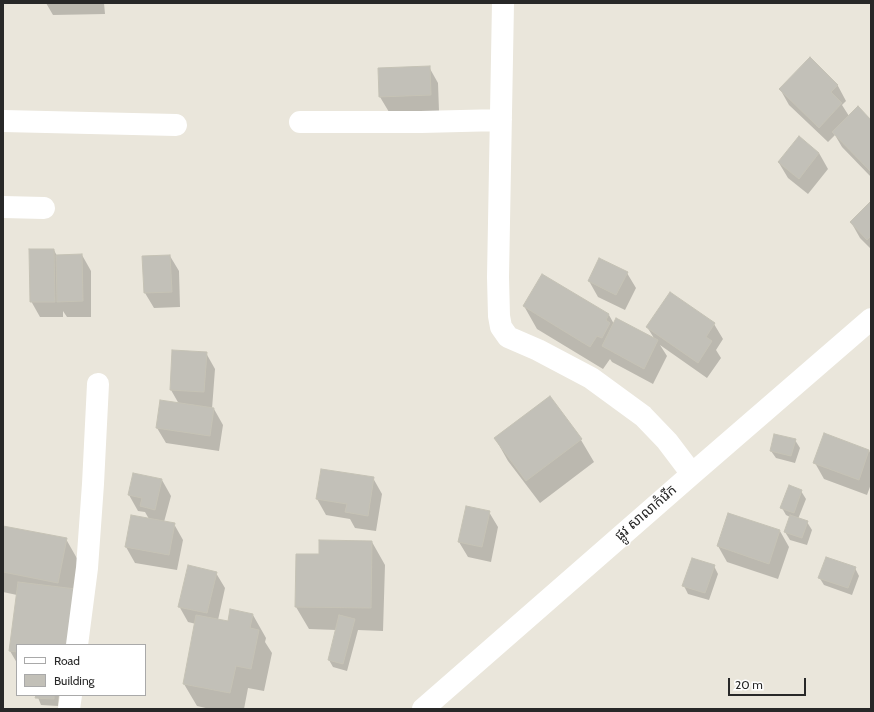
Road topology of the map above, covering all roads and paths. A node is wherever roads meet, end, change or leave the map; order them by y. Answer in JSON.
{"nodes":[{"id":1,"x":503,"y":3,"type":"edge"},
{"id":2,"x":501,"y":120,"type":"junction"},
{"id":3,"x":3,"y":121,"type":"edge"},
{"id":4,"x":300,"y":122,"type":"dead end"},
{"id":5,"x":176,"y":125,"type":"dead end"},
{"id":6,"x":3,"y":207,"type":"edge"},
{"id":7,"x":44,"y":208,"type":"dead end"},
{"id":8,"x":871,"y":319,"type":"edge"},
{"id":9,"x":98,"y":384,"type":"dead end"},
{"id":10,"x":692,"y":474,"type":"junction"},
{"id":11,"x":77,"y":644,"type":"edge"},
{"id":12,"x":70,"y":696,"type":"edge"},
{"id":13,"x":69,"y":709,"type":"edge"},
{"id":14,"x":423,"y":709,"type":"edge"}],
"edges":[{"from":1,"to":2,"type":"street"},
{"from":2,"to":4,"type":"street"},
{"from":2,"to":10,"type":"street"},
{"from":3,"to":5,"type":"street"},
{"from":6,"to":7,"type":"street"},
{"from":8,"to":10,"type":"street","name":"ផ្លូវ សាលាកំរើក"},
{"from":9,"to":11,"type":"street"},
{"from":10,"to":14,"type":"street","name":"ផ្លូវ សាលាកំរើក"},
{"from":12,"to":13,"type":"street"}]}
